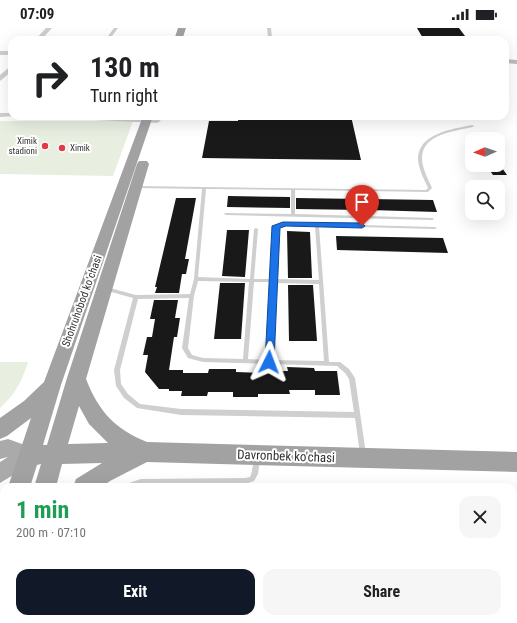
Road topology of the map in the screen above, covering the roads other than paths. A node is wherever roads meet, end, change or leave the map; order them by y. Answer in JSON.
{"nodes":[{"id":1,"x":49,"y":28,"type":"edge"},
{"id":2,"x":42,"y":36,"type":"edge"},
{"id":3,"x":8,"y":71,"type":"edge"},
{"id":4,"x":0,"y":79,"type":"edge"},
{"id":5,"x":152,"y":120,"type":"edge"},
{"id":6,"x":152,"y":120,"type":"edge"},
{"id":7,"x":472,"y":126,"type":"dead end"},
{"id":8,"x":135,"y":187,"type":"junction"},
{"id":9,"x":204,"y":188,"type":"junction"},
{"id":10,"x":293,"y":189,"type":"junction"},
{"id":11,"x":362,"y":190,"type":"junction"},
{"id":12,"x":226,"y":214,"type":"dead end"},
{"id":13,"x":294,"y":216,"type":"junction"},
{"id":14,"x":368,"y":218,"type":"junction"},
{"id":15,"x":432,"y":219,"type":"dead end"},
{"id":16,"x":317,"y":225,"type":"junction"},
{"id":17,"x":256,"y":228,"type":"dead end"},
{"id":18,"x":435,"y":228,"type":"dead end"},
{"id":19,"x":196,"y":279,"type":"junction"},
{"id":20,"x":251,"y":280,"type":"junction"},
{"id":21,"x":274,"y":281,"type":"junction"},
{"id":22,"x":321,"y":282,"type":"junction"},
{"id":23,"x":104,"y":288,"type":"junction"},
{"id":24,"x":192,"y":296,"type":"junction"},
{"id":25,"x":136,"y":297,"type":"junction"},
{"id":26,"x":245,"y":361,"type":"junction"},
{"id":27,"x":269,"y":362,"type":"junction"},
{"id":28,"x":327,"y":364,"type":"junction"},
{"id":29,"x":76,"y":378,"type":"junction"},
{"id":30,"x":52,"y":386,"type":"junction"},
{"id":31,"x":357,"y":415,"type":"junction"},
{"id":32,"x":0,"y":430,"type":"edge"},
{"id":33,"x":0,"y":450,"type":"edge"},
{"id":34,"x":146,"y":452,"type":"junction"},
{"id":35,"x":29,"y":455,"type":"junction"},
{"id":36,"x":55,"y":455,"type":"junction"},
{"id":37,"x":258,"y":455,"type":"junction"},
{"id":38,"x":363,"y":458,"type":"junction"},
{"id":39,"x":517,"y":462,"type":"edge"},
{"id":40,"x":0,"y":473,"type":"edge"},
{"id":41,"x":19,"y":483,"type":"edge"},
{"id":42,"x":46,"y":483,"type":"edge"},
{"id":43,"x":90,"y":483,"type":"edge"},
{"id":44,"x":138,"y":483,"type":"edge"}],
"edges":[{"from":1,"to":2,"type":"street"},
{"from":3,"to":4,"type":"street"},
{"from":5,"to":8,"type":"highway","name":"Shohruhobod koʻchasi"},
{"from":6,"to":30,"type":"highway","name":"Shohruhobod koʻchasi"},
{"from":7,"to":11,"type":"lane"},
{"from":8,"to":9,"type":"lane"},
{"from":8,"to":23,"type":"highway","name":"Shohruhobod koʻchasi"},
{"from":9,"to":10,"type":"lane"},
{"from":9,"to":19,"type":"lane"},
{"from":10,"to":11,"type":"lane"},
{"from":10,"to":13,"type":"lane"},
{"from":11,"to":14,"type":"lane"},
{"from":12,"to":13,"type":"lane"},
{"from":13,"to":14,"type":"lane"},
{"from":14,"to":15,"type":"lane"},
{"from":16,"to":18,"type":"lane"},
{"from":16,"to":21,"type":"lane"},
{"from":16,"to":22,"type":"lane"},
{"from":17,"to":20,"type":"lane"},
{"from":19,"to":20,"type":"lane"},
{"from":19,"to":24,"type":"lane"},
{"from":20,"to":21,"type":"lane"},
{"from":20,"to":26,"type":"lane"},
{"from":21,"to":22,"type":"lane"},
{"from":21,"to":27,"type":"lane"},
{"from":22,"to":28,"type":"lane"},
{"from":23,"to":25,"type":"lane"},
{"from":23,"to":29,"type":"highway","name":"Shohruhobod koʻchasi"},
{"from":24,"to":25,"type":"lane"},
{"from":24,"to":26,"type":"lane"},
{"from":25,"to":31,"type":"lane"},
{"from":26,"to":27,"type":"lane"},
{"from":27,"to":28,"type":"lane"},
{"from":28,"to":31,"type":"lane"},
{"from":29,"to":34,"type":"highway"},
{"from":29,"to":36,"type":"highway","name":"Shohruhobod koʻchasi"},
{"from":30,"to":32,"type":"highway"},
{"from":30,"to":35,"type":"highway","name":"Shohruhobod koʻchasi"},
{"from":31,"to":38,"type":"lane"},
{"from":33,"to":35,"type":"main road"},
{"from":34,"to":36,"type":"highway","name":"Davronbek ko'chasi"},
{"from":34,"to":37,"type":"highway","name":"Davronbek ko'chasi"},
{"from":34,"to":43,"type":"highway"},
{"from":35,"to":36,"type":"highway","name":"Davronbek ko'chasi"},
{"from":35,"to":40,"type":"main road"},
{"from":35,"to":41,"type":"highway","name":"Shohruhobod koʻchasi"},
{"from":36,"to":42,"type":"highway","name":"Shohruhobod koʻchasi"},
{"from":37,"to":38,"type":"highway","name":"Davronbek ko'chasi"},
{"from":37,"to":44,"type":"lane"},
{"from":38,"to":39,"type":"highway","name":"Davronbek ko'chasi"}]}
